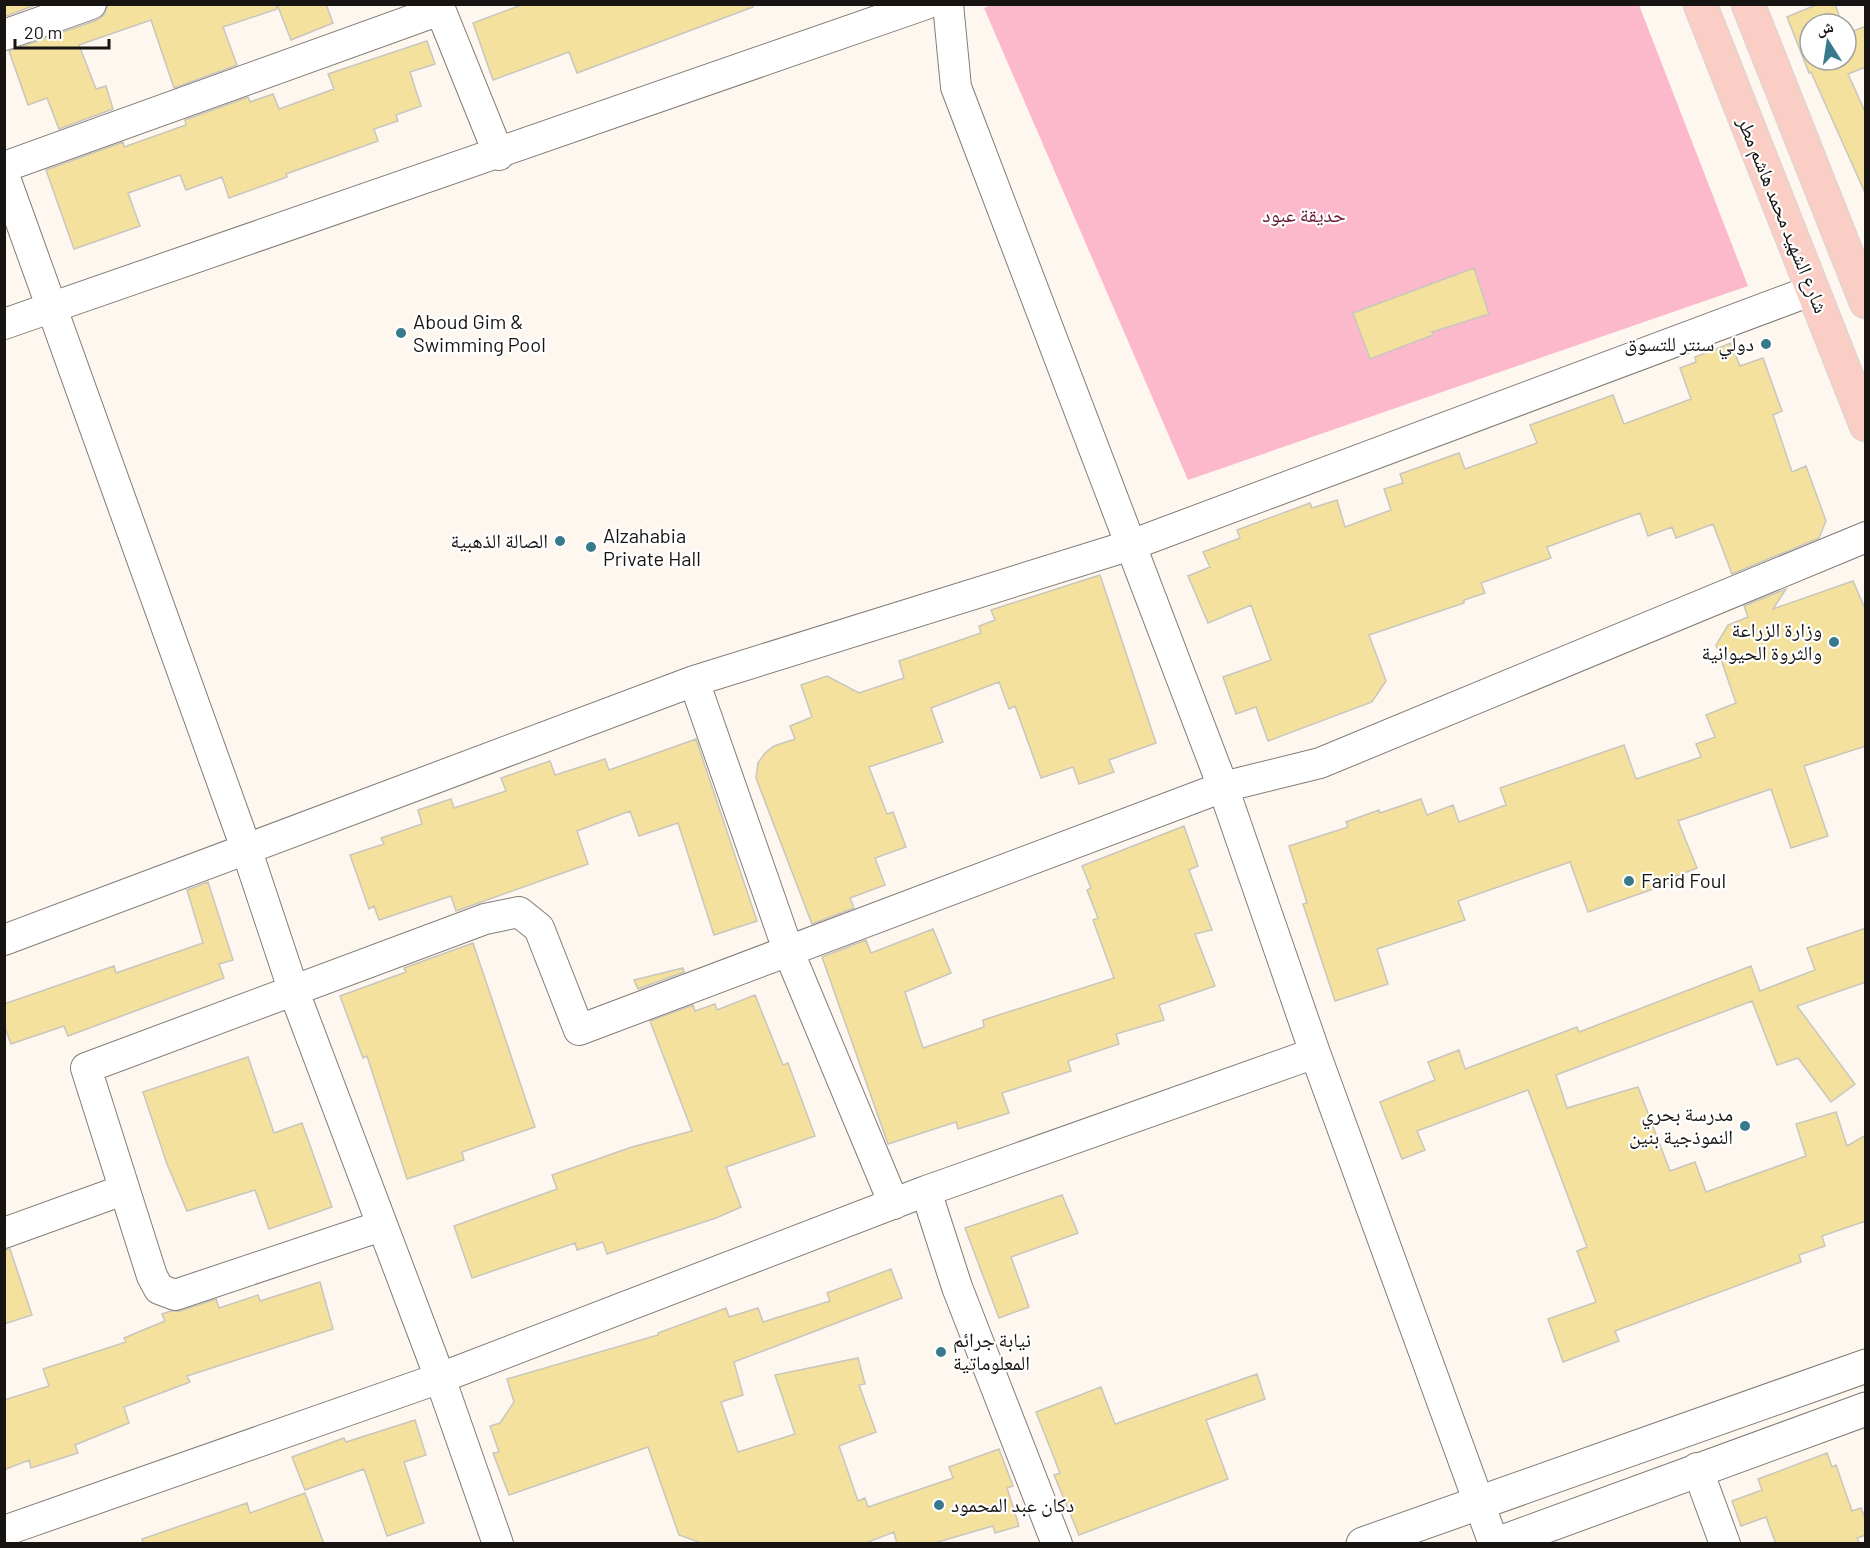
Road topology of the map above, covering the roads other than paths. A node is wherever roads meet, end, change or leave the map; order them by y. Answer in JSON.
{"nodes":[{"id":1,"x":91,"y":4,"type":"edge"},
{"id":2,"x":926,"y":4,"type":"edge"},
{"id":3,"x":948,"y":4,"type":"edge"},
{"id":4,"x":1700,"y":4,"type":"edge"},
{"id":5,"x":1748,"y":4,"type":"edge"},
{"id":6,"x":439,"y":7,"type":"edge"},
{"id":7,"x":4,"y":35,"type":"edge"},
{"id":8,"x":499,"y":155,"type":"junction"},
{"id":9,"x":4,"y":167,"type":"edge"},
{"id":10,"x":4,"y":175,"type":"edge"},
{"id":11,"x":1813,"y":290,"type":"junction"},
{"id":12,"x":1866,"y":302,"type":"edge"},
{"id":13,"x":52,"y":308,"type":"junction"},
{"id":14,"x":4,"y":324,"type":"edge"},
{"id":15,"x":1866,"y":425,"type":"edge"},
{"id":16,"x":1866,"y":537,"type":"edge"},
{"id":17,"x":1131,"y":544,"type":"junction"},
{"id":18,"x":694,"y":681,"type":"junction"},
{"id":19,"x":1224,"y":787,"type":"junction"},
{"id":20,"x":247,"y":851,"type":"junction"},
{"id":21,"x":4,"y":940,"type":"edge"},
{"id":22,"x":788,"y":950,"type":"junction"},
{"id":23,"x":293,"y":989,"type":"junction"},
{"id":24,"x":1315,"y":1053,"type":"junction"},
{"id":25,"x":123,"y":1190,"type":"junction"},
{"id":26,"x":926,"y":1191,"type":"junction"},
{"id":27,"x":894,"y":1204,"type":"junction"},
{"id":28,"x":381,"y":1226,"type":"junction"},
{"id":29,"x":4,"y":1233,"type":"edge"},
{"id":30,"x":1866,"y":1366,"type":"edge"},
{"id":31,"x":440,"y":1378,"type":"junction"},
{"id":32,"x":1866,"y":1409,"type":"edge"},
{"id":33,"x":1697,"y":1468,"type":"junction"},
{"id":34,"x":1480,"y":1502,"type":"junction"},
{"id":35,"x":4,"y":1531,"type":"edge"},
{"id":36,"x":498,"y":1544,"type":"edge"},
{"id":37,"x":1058,"y":1544,"type":"edge"},
{"id":38,"x":1364,"y":1544,"type":"edge"},
{"id":39,"x":1496,"y":1544,"type":"edge"},
{"id":40,"x":1725,"y":1544,"type":"edge"}],
"edges":[{"from":1,"to":7,"type":"street"},
{"from":2,"to":8,"type":"street"},
{"from":3,"to":17,"type":"street"},
{"from":4,"to":11,"type":"main road","name":"شارع الشهيد محمد هاشم مطر"},
{"from":5,"to":12,"type":"main road"},
{"from":6,"to":8,"type":"street"},
{"from":6,"to":9,"type":"street"},
{"from":8,"to":13,"type":"street"},
{"from":10,"to":13,"type":"street"},
{"from":11,"to":15,"type":"main road","name":"شارع الشهيد محمد هاشم مطر"},
{"from":11,"to":17,"type":"street"},
{"from":13,"to":14,"type":"street"},
{"from":13,"to":20,"type":"street"},
{"from":16,"to":19,"type":"street"},
{"from":17,"to":18,"type":"street"},
{"from":17,"to":19,"type":"street"},
{"from":18,"to":20,"type":"street"},
{"from":18,"to":22,"type":"street"},
{"from":19,"to":22,"type":"street"},
{"from":19,"to":24,"type":"street"},
{"from":20,"to":21,"type":"street"},
{"from":20,"to":23,"type":"street"},
{"from":22,"to":23,"type":"street"},
{"from":22,"to":27,"type":"street"},
{"from":23,"to":25,"type":"street"},
{"from":23,"to":28,"type":"street"},
{"from":24,"to":26,"type":"street"},
{"from":24,"to":34,"type":"street"},
{"from":25,"to":28,"type":"street"},
{"from":25,"to":29,"type":"street"},
{"from":26,"to":27,"type":"street"},
{"from":26,"to":37,"type":"street"},
{"from":27,"to":31,"type":"street"},
{"from":28,"to":31,"type":"street"},
{"from":30,"to":34,"type":"street"},
{"from":31,"to":35,"type":"street"},
{"from":31,"to":36,"type":"street"},
{"from":32,"to":33,"type":"street"},
{"from":33,"to":39,"type":"street"},
{"from":33,"to":40,"type":"street"},
{"from":34,"to":38,"type":"street"},
{"from":34,"to":39,"type":"street"}]}
